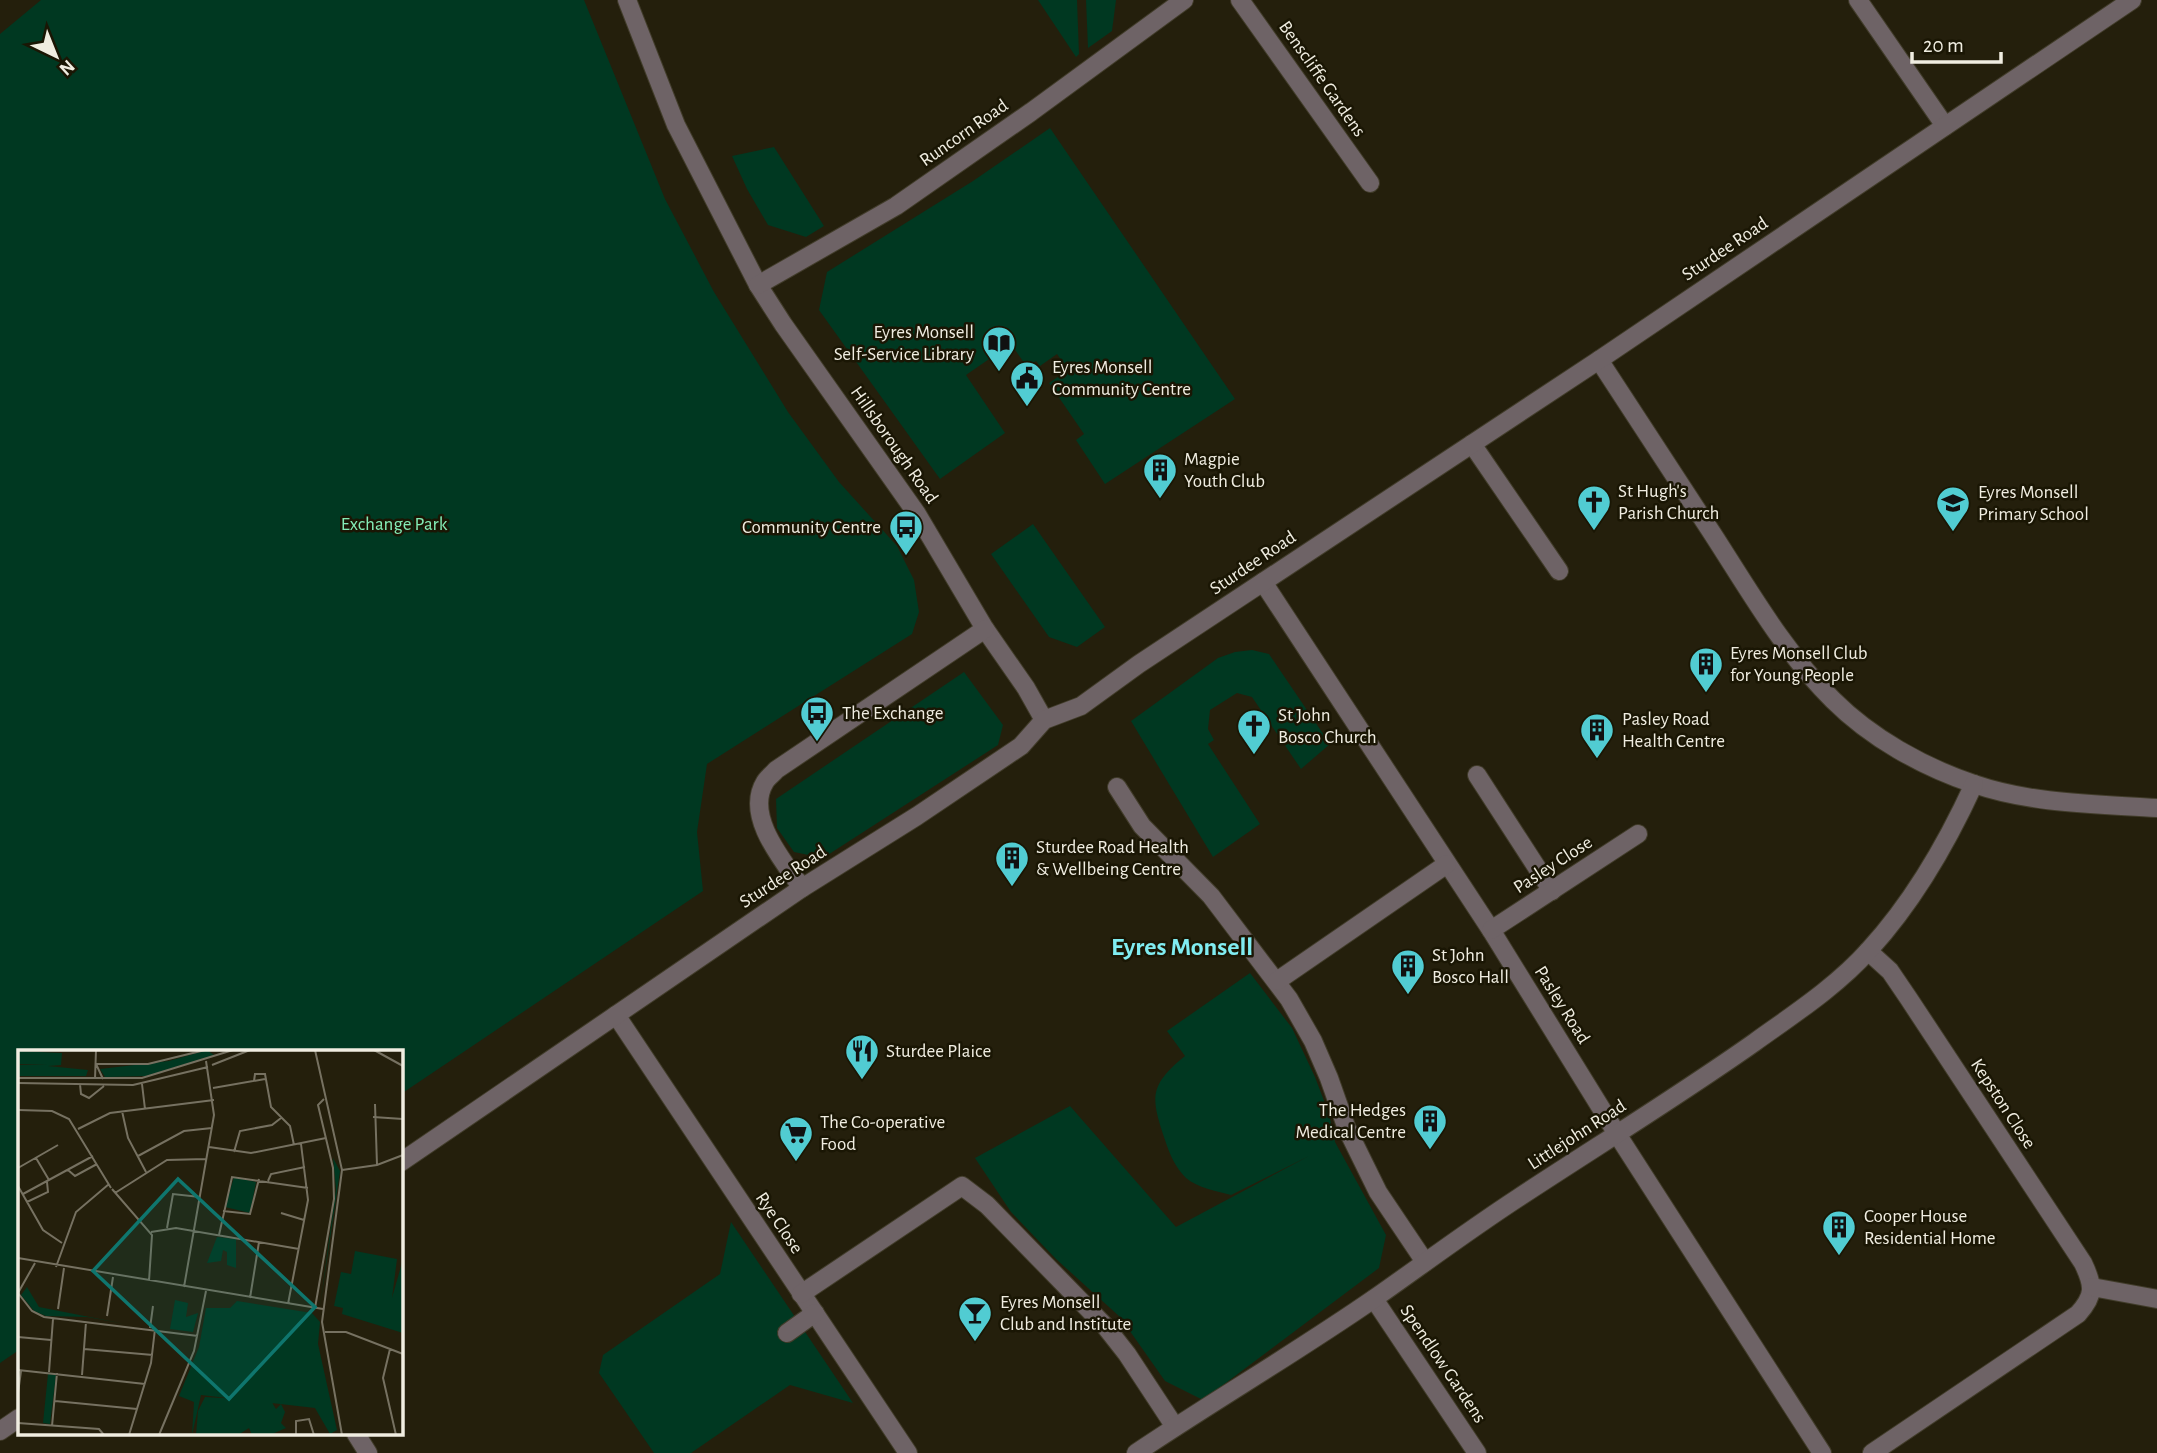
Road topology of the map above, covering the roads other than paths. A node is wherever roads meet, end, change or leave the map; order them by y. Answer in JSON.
{"nodes":[{"id":1,"x":627,"y":0,"type":"edge"},
{"id":2,"x":1240,"y":0,"type":"edge"},
{"id":3,"x":1858,"y":0,"type":"edge"},
{"id":4,"x":2132,"y":0,"type":"edge"},
{"id":5,"x":1175,"y":3,"type":"edge"},
{"id":6,"x":1945,"y":126,"type":"junction"},
{"id":7,"x":1370,"y":183,"type":"dead end"},
{"id":8,"x":758,"y":285,"type":"junction"},
{"id":9,"x":1599,"y":360,"type":"junction"},
{"id":10,"x":1472,"y":444,"type":"junction"},
{"id":11,"x":1559,"y":571,"type":"dead end"},
{"id":12,"x":1263,"y":582,"type":"junction"},
{"id":13,"x":985,"y":629,"type":"junction"},
{"id":14,"x":1044,"y":720,"type":"junction"},
{"id":15,"x":1477,"y":775,"type":"dead end"},
{"id":16,"x":1974,"y":784,"type":"junction"},
{"id":17,"x":1117,"y":788,"type":"dead end"},
{"id":18,"x":2157,"y":808,"type":"edge"},
{"id":19,"x":1638,"y":834,"type":"dead end"},
{"id":20,"x":1447,"y":864,"type":"junction"},
{"id":21,"x":802,"y":888,"type":"junction"},
{"id":22,"x":1552,"y":891,"type":"junction"},
{"id":23,"x":1491,"y":930,"type":"junction"},
{"id":24,"x":1868,"y":951,"type":"junction"},
{"id":25,"x":1277,"y":981,"type":"junction"},
{"id":26,"x":616,"y":1015,"type":"junction"},
{"id":27,"x":1617,"y":1134,"type":"junction"},
{"id":28,"x":402,"y":1161,"type":"edge"},
{"id":29,"x":1425,"y":1262,"type":"junction"},
{"id":30,"x":2092,"y":1287,"type":"junction"},
{"id":31,"x":801,"y":1294,"type":"junction"},
{"id":32,"x":1374,"y":1299,"type":"junction"},
{"id":33,"x":2157,"y":1299,"type":"edge"},
{"id":34,"x":815,"y":1313,"type":"junction"},
{"id":35,"x":787,"y":1333,"type":"dead end"},
{"id":36,"x":18,"y":1419,"type":"edge"},
{"id":37,"x":1175,"y":1427,"type":"junction"},
{"id":38,"x":0,"y":1431,"type":"edge"},
{"id":39,"x":357,"y":1436,"type":"edge"},
{"id":40,"x":368,"y":1453,"type":"edge"},
{"id":41,"x":908,"y":1453,"type":"edge"},
{"id":42,"x":1136,"y":1453,"type":"edge"},
{"id":43,"x":1477,"y":1453,"type":"edge"},
{"id":44,"x":1822,"y":1453,"type":"edge"},
{"id":45,"x":1872,"y":1453,"type":"edge"}],
"edges":[{"from":1,"to":8,"type":"street","name":"Hillsborough Road"},
{"from":2,"to":7,"type":"street","name":"Benscliffe Gardens"},
{"from":3,"to":6,"type":"street"},
{"from":4,"to":6,"type":"street","name":"Sturdee Road"},
{"from":5,"to":8,"type":"street","name":"Runcorn Road"},
{"from":6,"to":9,"type":"street","name":"Sturdee Road"},
{"from":8,"to":13,"type":"street","name":"Hillsborough Road"},
{"from":9,"to":10,"type":"street","name":"Sturdee Road"},
{"from":9,"to":16,"type":"street"},
{"from":10,"to":11,"type":"street"},
{"from":10,"to":12,"type":"street","name":"Sturdee Road"},
{"from":12,"to":14,"type":"street","name":"Sturdee Road"},
{"from":12,"to":20,"type":"street","name":"Pasley Road"},
{"from":13,"to":14,"type":"street","name":"Hillsborough Road"},
{"from":13,"to":21,"type":"street"},
{"from":14,"to":21,"type":"street","name":"Sturdee Road"},
{"from":15,"to":22,"type":"street"},
{"from":16,"to":18,"type":"street"},
{"from":16,"to":24,"type":"street","name":"Littlejohn Road"},
{"from":17,"to":25,"type":"street"},
{"from":19,"to":22,"type":"street","name":"Pasley Close"},
{"from":20,"to":23,"type":"street","name":"Pasley Road"},
{"from":20,"to":25,"type":"street"},
{"from":21,"to":26,"type":"street","name":"Sturdee Road"},
{"from":22,"to":23,"type":"street","name":"Pasley Close"},
{"from":23,"to":27,"type":"street","name":"Pasley Road"},
{"from":24,"to":27,"type":"street","name":"Littlejohn Road"},
{"from":24,"to":30,"type":"street","name":"Kepston Close"},
{"from":25,"to":29,"type":"street"},
{"from":26,"to":28,"type":"street","name":"Sturdee Road"},
{"from":26,"to":31,"type":"street","name":"Rye Close"},
{"from":27,"to":29,"type":"street","name":"Littlejohn Road"},
{"from":27,"to":44,"type":"street","name":"Pasley Road"},
{"from":29,"to":32,"type":"street","name":"Littlejohn Road"},
{"from":30,"to":33,"type":"street"},
{"from":30,"to":45,"type":"street"},
{"from":31,"to":34,"type":"street","name":"Rye Close"},
{"from":31,"to":37,"type":"street"},
{"from":32,"to":37,"type":"street","name":"Littlejohn Road"},
{"from":32,"to":43,"type":"street","name":"Spendlow Gardens"},
{"from":34,"to":35,"type":"street"},
{"from":34,"to":41,"type":"street","name":"Rye Close"},
{"from":36,"to":38,"type":"street"},
{"from":37,"to":42,"type":"street","name":"Littlejohn Road"},
{"from":39,"to":40,"type":"street"}]}
